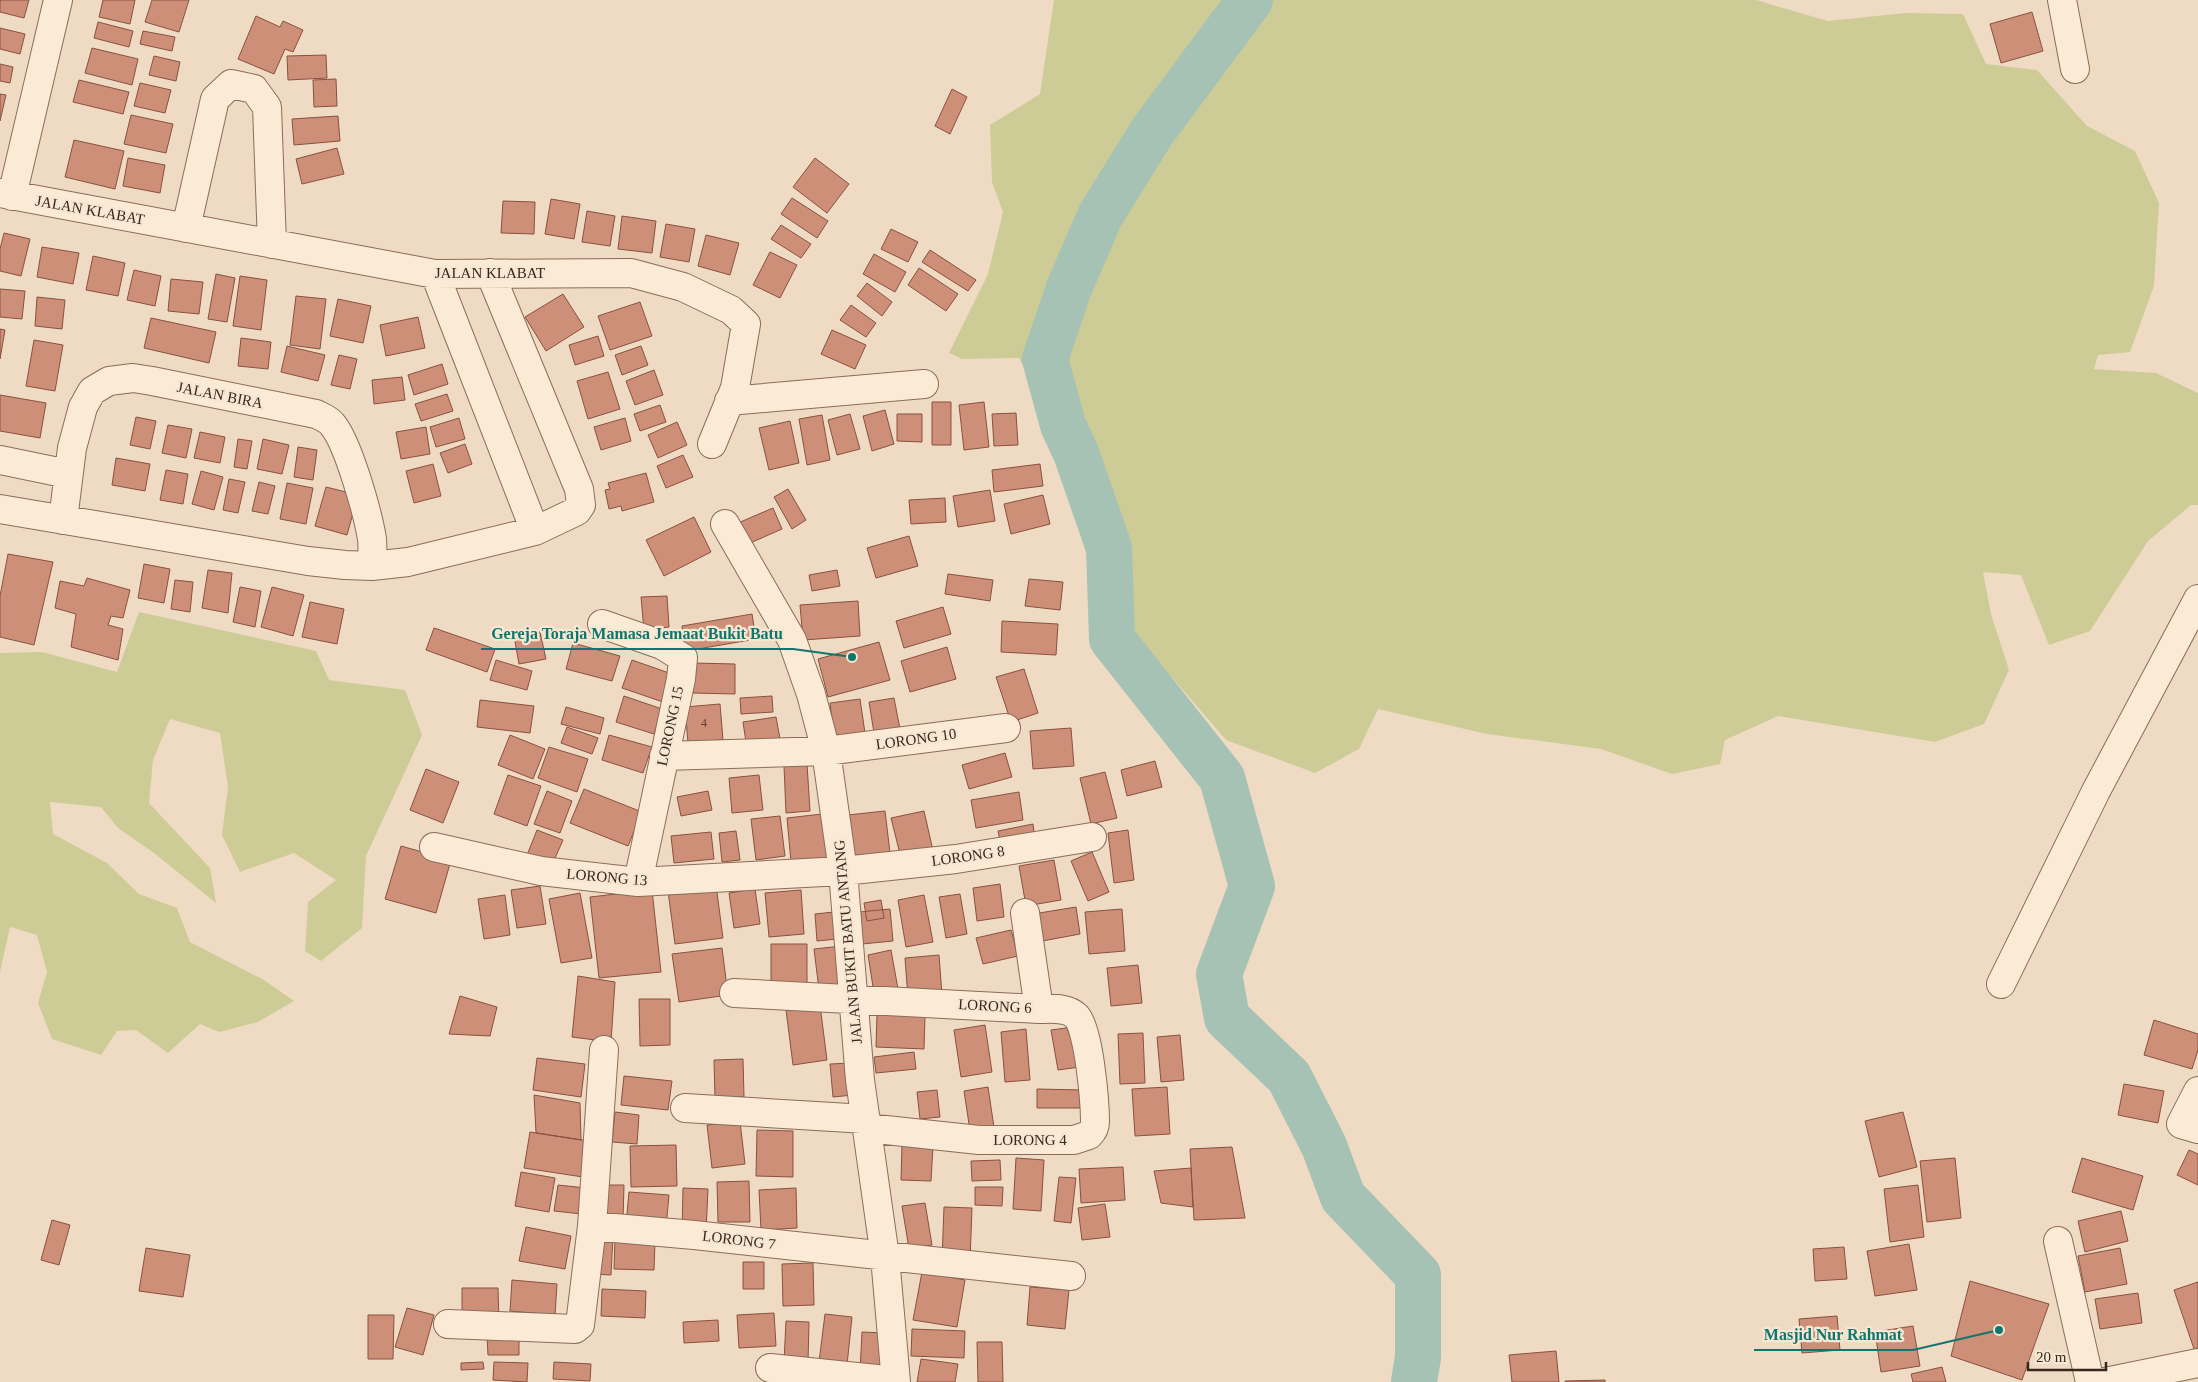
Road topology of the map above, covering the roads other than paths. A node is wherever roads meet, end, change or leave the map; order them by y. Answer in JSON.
{"nodes":[{"id":1,"x":58,"y":0,"type":"edge"},
{"id":2,"x":2062,"y":0,"type":"edge"},
{"id":3,"x":2075,"y":69,"type":"dead end"},
{"id":4,"x":6,"y":194,"type":"edge"},
{"id":5,"x":186,"y":228,"type":"junction"},
{"id":6,"x":272,"y":244,"type":"junction"},
{"id":7,"x":490,"y":273,"type":"junction"},
{"id":8,"x":434,"y":274,"type":"junction"},
{"id":9,"x":924,"y":384,"type":"dead end"},
{"id":10,"x":729,"y":401,"type":"junction"},
{"id":11,"x":712,"y":444,"type":"dead end"},
{"id":12,"x":0,"y":460,"type":"edge"},
{"id":13,"x":68,"y":474,"type":"junction"},
{"id":14,"x":0,"y":509,"type":"edge"},
{"id":15,"x":63,"y":520,"type":"junction"},
{"id":16,"x":725,"y":524,"type":"dead end"},
{"id":17,"x":535,"y":531,"type":"junction"},
{"id":18,"x":372,"y":566,"type":"junction"},
{"id":19,"x":2198,"y":599,"type":"edge"},
{"id":20,"x":602,"y":624,"type":"dead end"},
{"id":21,"x":1006,"y":728,"type":"dead end"},
{"id":22,"x":826,"y":751,"type":"junction"},
{"id":23,"x":664,"y":756,"type":"junction"},
{"id":24,"x":1092,"y":837,"type":"dead end"},
{"id":25,"x":434,"y":847,"type":"dead end"},
{"id":26,"x":843,"y":871,"type":"junction"},
{"id":27,"x":638,"y":882,"type":"junction"},
{"id":28,"x":1025,"y":913,"type":"dead end"},
{"id":29,"x":2000,"y":984,"type":"dead end"},
{"id":30,"x":734,"y":993,"type":"dead end"},
{"id":31,"x":855,"y":999,"type":"junction"},
{"id":32,"x":1039,"y":1008,"type":"junction"},
{"id":33,"x":604,"y":1050,"type":"dead end"},
{"id":34,"x":2198,"y":1091,"type":"edge"},
{"id":35,"x":685,"y":1108,"type":"dead end"},
{"id":36,"x":867,"y":1124,"type":"junction"},
{"id":37,"x":2198,"y":1129,"type":"edge"},
{"id":38,"x":592,"y":1226,"type":"junction"},
{"id":39,"x":2058,"y":1241,"type":"dead end"},
{"id":40,"x":885,"y":1256,"type":"junction"},
{"id":41,"x":1071,"y":1276,"type":"dead end"},
{"id":42,"x":448,"y":1324,"type":"dead end"},
{"id":43,"x":2198,"y":1363,"type":"edge"},
{"id":44,"x":770,"y":1368,"type":"dead end"},
{"id":45,"x":896,"y":1381,"type":"edge"},
{"id":46,"x":2090,"y":1382,"type":"edge"},
{"id":47,"x":2105,"y":1382,"type":"edge"}],
"edges":[{"from":1,"to":4,"type":"street"},
{"from":2,"to":3,"type":"street"},
{"from":4,"to":5,"type":"street","name":"JALAN KLABAT"},
{"from":5,"to":6,"type":"street","name":"JALAN KLABAT"},
{"from":5,"to":6,"type":"street"},
{"from":6,"to":8,"type":"street","name":"JALAN KLABAT"},
{"from":7,"to":8,"type":"street","name":"JALAN KLABAT"},
{"from":7,"to":10,"type":"street","name":"JALAN KLABAT"},
{"from":7,"to":17,"type":"street"},
{"from":8,"to":17,"type":"street"},
{"from":9,"to":10,"type":"street"},
{"from":10,"to":11,"type":"street","name":"JALAN KLABAT"},
{"from":12,"to":13,"type":"street"},
{"from":13,"to":15,"type":"street","name":"JALAN BIRA"},
{"from":13,"to":18,"type":"street","name":"JALAN BIRA"},
{"from":14,"to":15,"type":"street"},
{"from":15,"to":18,"type":"street"},
{"from":16,"to":22,"type":"street","name":"JALAN BUKIT BATU ANTANG"},
{"from":17,"to":18,"type":"street"},
{"from":19,"to":29,"type":"street"},
{"from":20,"to":23,"type":"street","name":"LORONG 15"},
{"from":21,"to":22,"type":"street","name":"LORONG 10"},
{"from":22,"to":23,"type":"street","name":"LORONG 10"},
{"from":22,"to":26,"type":"street","name":"JALAN BUKIT BATU ANTANG"},
{"from":23,"to":27,"type":"street","name":"LORONG 15"},
{"from":24,"to":26,"type":"street","name":"LORONG 8"},
{"from":25,"to":27,"type":"street","name":"LORONG 13"},
{"from":26,"to":27,"type":"street","name":"LORONG 13"},
{"from":26,"to":31,"type":"street","name":"JALAN BUKIT BATU ANTANG"},
{"from":28,"to":32,"type":"street","name":"LORONG 6"},
{"from":30,"to":31,"type":"street","name":"LORONG 6"},
{"from":31,"to":32,"type":"street","name":"LORONG 6"},
{"from":31,"to":36,"type":"street","name":"JALAN BUKIT BATU ANTANG"},
{"from":32,"to":36,"type":"street","name":"LORONG 4"},
{"from":33,"to":38,"type":"street"},
{"from":34,"to":37,"type":"street"},
{"from":35,"to":36,"type":"street"},
{"from":36,"to":40,"type":"street","name":"JALAN BUKIT BATU ANTANG"},
{"from":38,"to":40,"type":"street","name":"LORONG 7"},
{"from":38,"to":42,"type":"street"},
{"from":39,"to":46,"type":"street"},
{"from":40,"to":41,"type":"street","name":"LORONG 7"},
{"from":40,"to":45,"type":"street","name":"JALAN BUKIT BATU ANTANG"},
{"from":43,"to":47,"type":"street"},
{"from":44,"to":45,"type":"street"}]}
